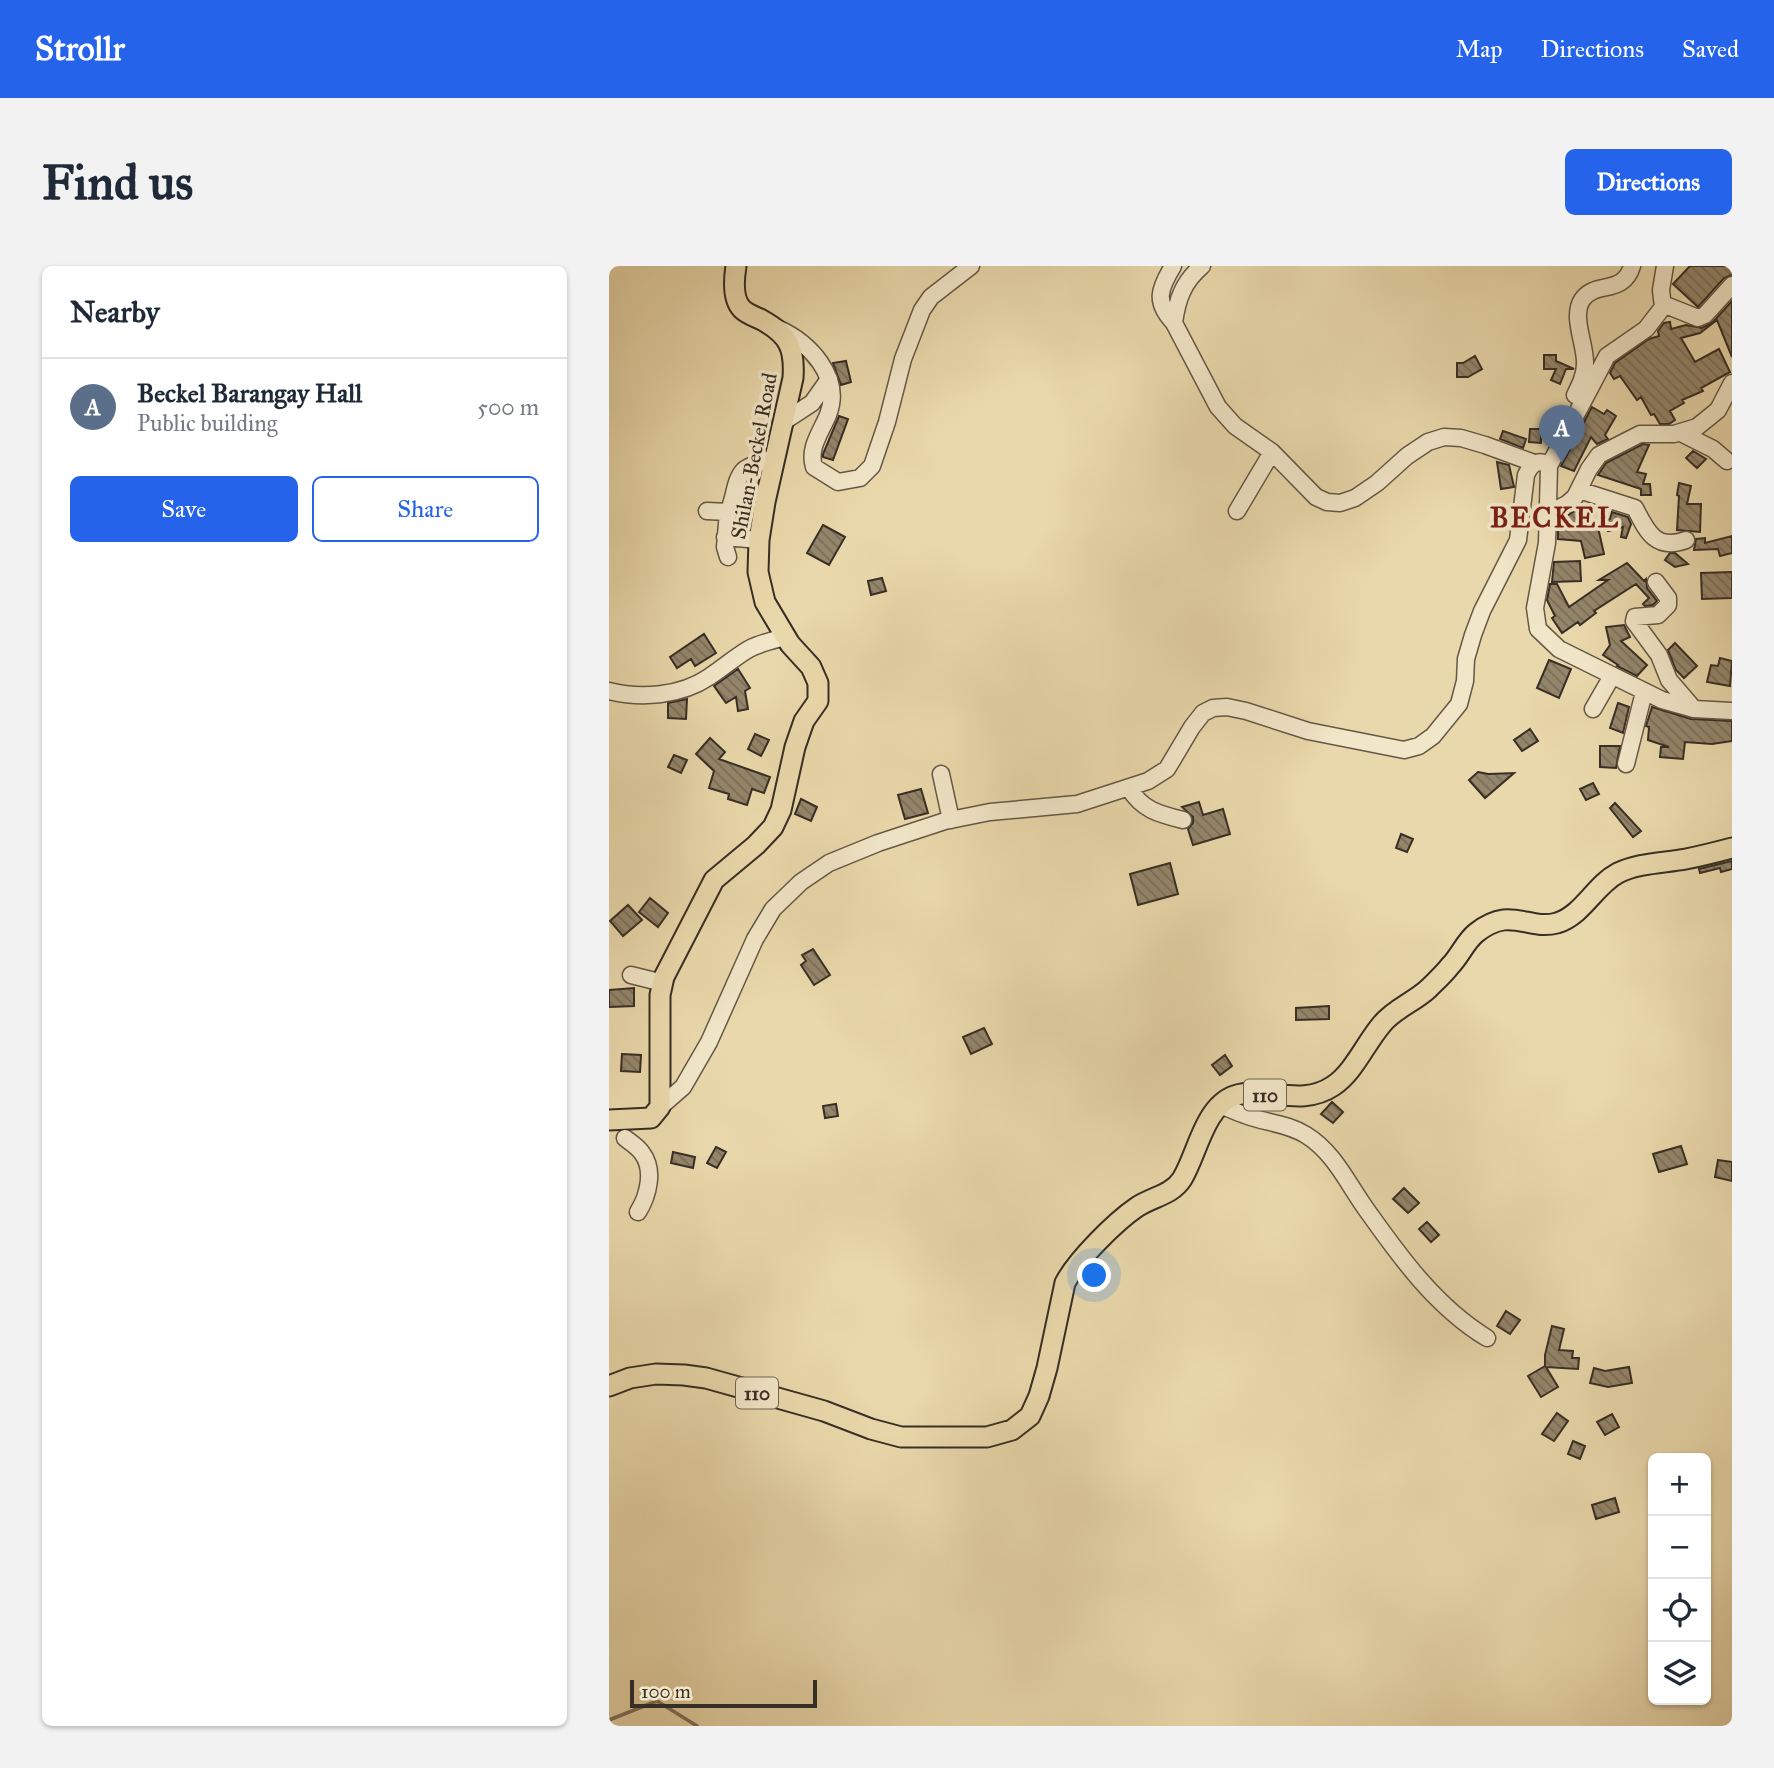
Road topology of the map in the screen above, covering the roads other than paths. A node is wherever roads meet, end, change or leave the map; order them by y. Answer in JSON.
{"nodes":[{"id":1,"x":736,"y":266,"type":"edge"},
{"id":2,"x":971,"y":266,"type":"edge"},
{"id":3,"x":1173,"y":266,"type":"edge"},
{"id":4,"x":1202,"y":266,"type":"edge"},
{"id":5,"x":1632,"y":266,"type":"edge"},
{"id":6,"x":1665,"y":266,"type":"edge"},
{"id":7,"x":1675,"y":266,"type":"edge"},
{"id":8,"x":1732,"y":285,"type":"edge"},
{"id":9,"x":1667,"y":306,"type":"junction"},
{"id":10,"x":1174,"y":323,"type":"junction"},
{"id":11,"x":772,"y":326,"type":"junction"},
{"id":12,"x":829,"y":380,"type":"junction"},
{"id":13,"x":1732,"y":383,"type":"edge"},
{"id":14,"x":783,"y":422,"type":"junction"},
{"id":15,"x":1681,"y":433,"type":"junction"},
{"id":16,"x":1560,"y":446,"type":"junction"},
{"id":17,"x":1272,"y":452,"type":"junction"},
{"id":18,"x":775,"y":457,"type":"junction"},
{"id":19,"x":1727,"y":461,"type":"dead end"},
{"id":20,"x":1541,"y":465,"type":"junction"},
{"id":21,"x":1579,"y":490,"type":"junction"},
{"id":22,"x":707,"y":511,"type":"dead end"},
{"id":23,"x":1237,"y":511,"type":"dead end"},
{"id":24,"x":728,"y":512,"type":"junction"},
{"id":25,"x":1549,"y":513,"type":"junction"},
{"id":26,"x":726,"y":537,"type":"junction"},
{"id":27,"x":759,"y":540,"type":"junction"},
{"id":28,"x":1686,"y":540,"type":"dead end"},
{"id":29,"x":728,"y":557,"type":"dead end"},
{"id":30,"x":1657,"y":582,"type":"dead end"},
{"id":31,"x":786,"y":637,"type":"junction"},
{"id":32,"x":1612,"y":676,"type":"junction"},
{"id":33,"x":609,"y":691,"type":"edge"},
{"id":34,"x":1644,"y":692,"type":"junction"},
{"id":35,"x":1593,"y":709,"type":"dead end"},
{"id":36,"x":1694,"y":709,"type":"junction"},
{"id":37,"x":1732,"y":711,"type":"edge"},
{"id":38,"x":1626,"y":764,"type":"dead end"},
{"id":39,"x":941,"y":775,"type":"dead end"},
{"id":40,"x":1129,"y":788,"type":"junction"},
{"id":41,"x":951,"y":820,"type":"junction"},
{"id":42,"x":1183,"y":820,"type":"dead end"},
{"id":43,"x":1732,"y":848,"type":"edge"},
{"id":44,"x":631,"y":975,"type":"dead end"},
{"id":45,"x":663,"y":983,"type":"junction"},
{"id":46,"x":1220,"y":1105,"type":"junction"},
{"id":47,"x":660,"y":1107,"type":"junction"},
{"id":48,"x":616,"y":1128,"type":"edge"},
{"id":49,"x":638,"y":1212,"type":"dead end"},
{"id":50,"x":1487,"y":1338,"type":"dead end"},
{"id":51,"x":609,"y":1386,"type":"edge"}],
"edges":[{"from":1,"to":11,"type":"main road","name":"Shilan-Beckel Road"},
{"from":2,"to":12,"type":"street"},
{"from":3,"to":10,"type":"street"},
{"from":4,"to":10,"type":"street"},
{"from":5,"to":16,"type":"street"},
{"from":6,"to":9,"type":"street"},
{"from":7,"to":9,"type":"street"},
{"from":8,"to":9,"type":"street"},
{"from":9,"to":16,"type":"street"},
{"from":10,"to":17,"type":"street"},
{"from":11,"to":12,"type":"street"},
{"from":11,"to":14,"type":"main road","name":"Shilan-Beckel Road"},
{"from":12,"to":14,"type":"street"},
{"from":13,"to":15,"type":"street"},
{"from":14,"to":18,"type":"main road","name":"Shilan-Beckel Road"},
{"from":15,"to":19,"type":"street"},
{"from":15,"to":21,"type":"street"},
{"from":16,"to":20,"type":"street"},
{"from":17,"to":20,"type":"street"},
{"from":17,"to":23,"type":"street"},
{"from":18,"to":24,"type":"street"},
{"from":18,"to":27,"type":"main road","name":"Shilan-Beckel Road"},
{"from":20,"to":25,"type":"street"},
{"from":20,"to":40,"type":"street"},
{"from":21,"to":25,"type":"street"},
{"from":21,"to":28,"type":"street"},
{"from":22,"to":24,"type":"street"},
{"from":24,"to":26,"type":"street"},
{"from":25,"to":32,"type":"street"},
{"from":26,"to":27,"type":"street"},
{"from":26,"to":29,"type":"street"},
{"from":27,"to":31,"type":"main road","name":"Shilan-Beckel Road"},
{"from":30,"to":36,"type":"street"},
{"from":31,"to":33,"type":"street"},
{"from":31,"to":45,"type":"main road","name":"Shilan-Beckel Road"},
{"from":32,"to":34,"type":"street"},
{"from":32,"to":35,"type":"street"},
{"from":34,"to":36,"type":"street"},
{"from":34,"to":38,"type":"street"},
{"from":36,"to":37,"type":"street"},
{"from":39,"to":41,"type":"street"},
{"from":40,"to":41,"type":"street"},
{"from":40,"to":42,"type":"street"},
{"from":41,"to":47,"type":"street"},
{"from":43,"to":46,"type":"main road","number":"110"},
{"from":44,"to":45,"type":"street"},
{"from":45,"to":47,"type":"main road","name":"Shilan-Beckel Road"},
{"from":46,"to":50,"type":"street"},
{"from":46,"to":51,"type":"main road","number":"110"},
{"from":47,"to":48,"type":"main road"},
{"from":48,"to":49,"type":"street"}]}
